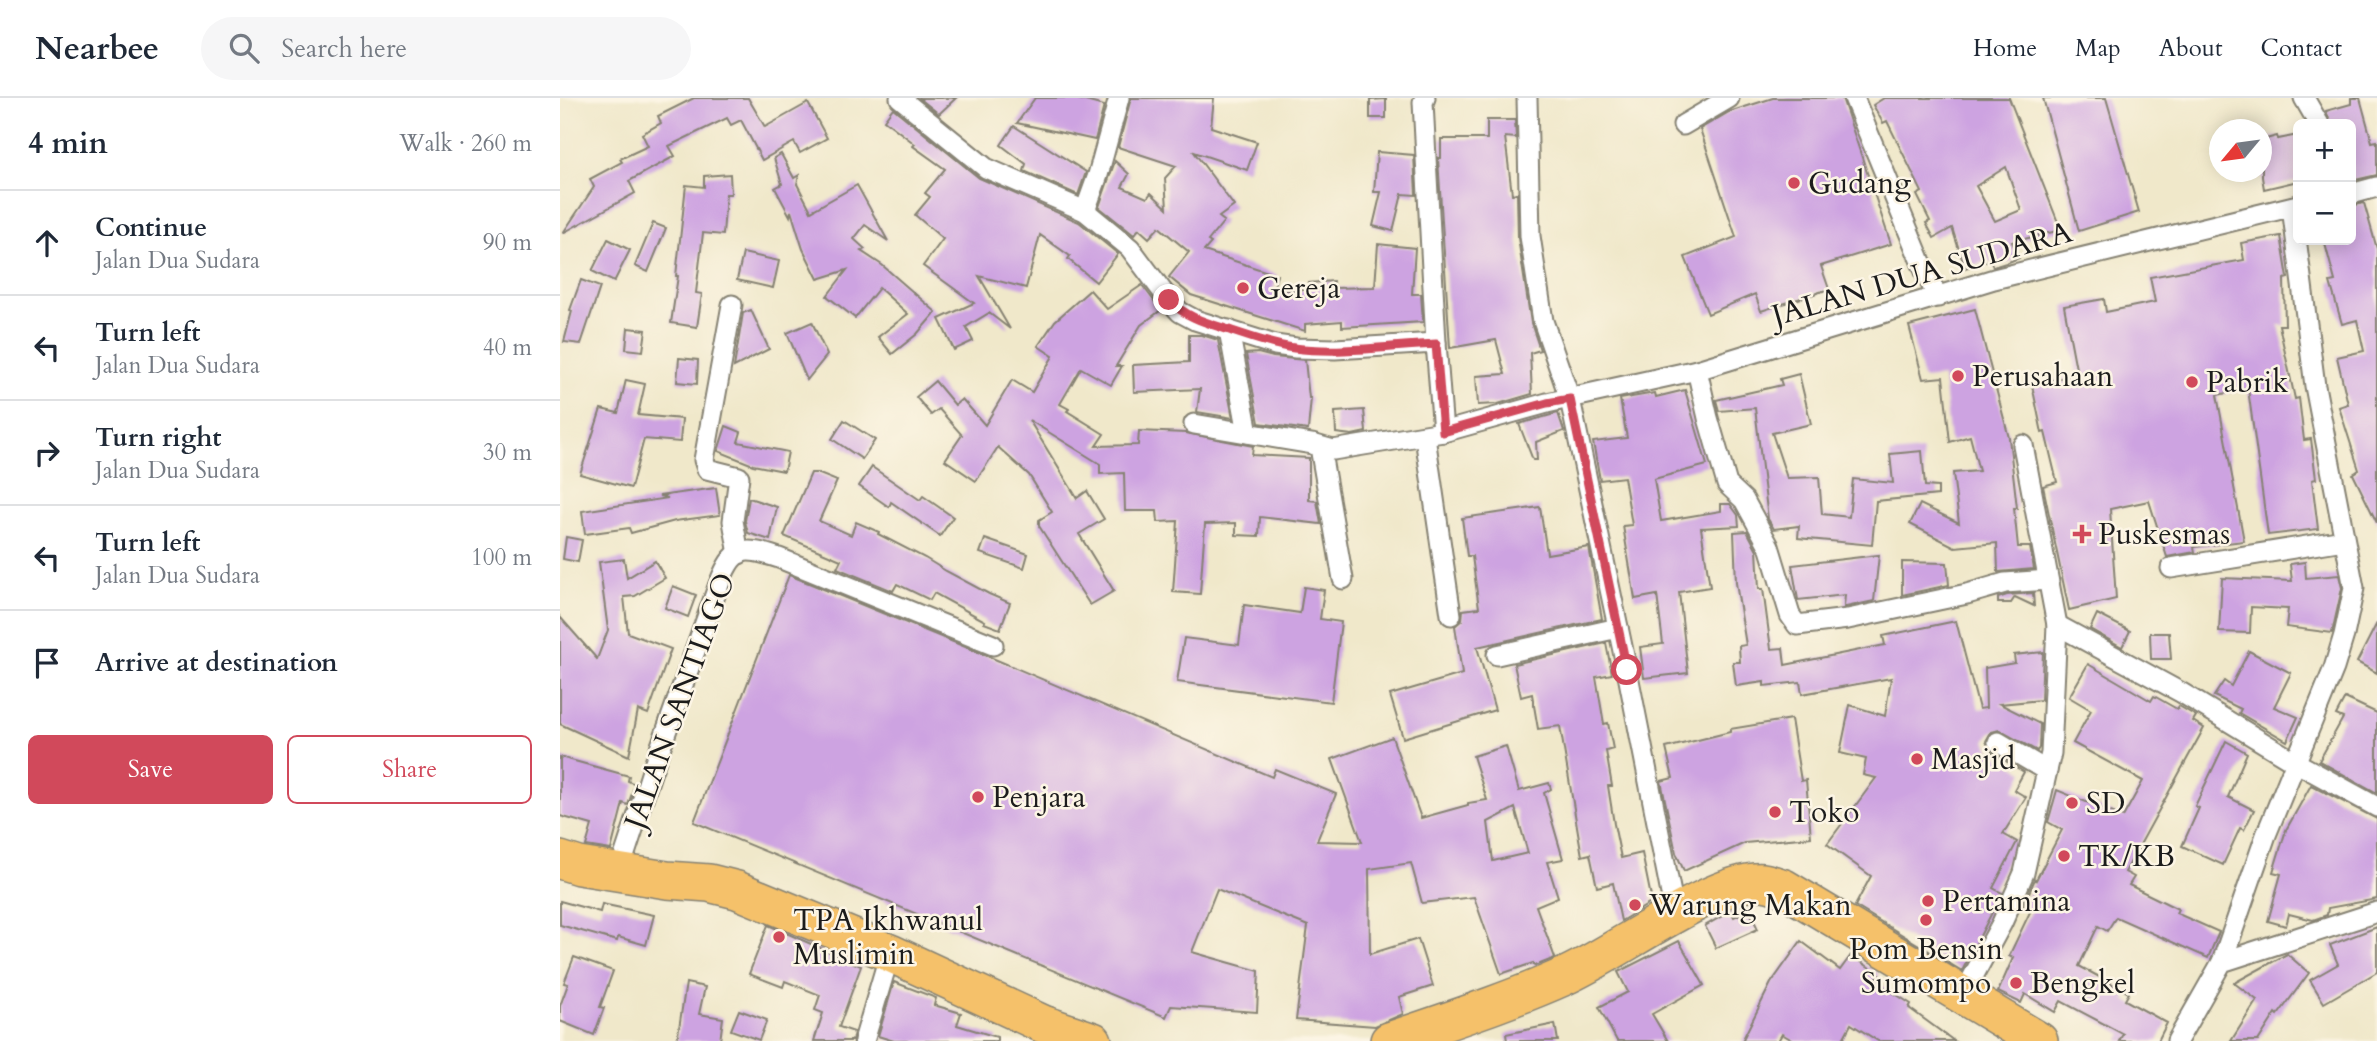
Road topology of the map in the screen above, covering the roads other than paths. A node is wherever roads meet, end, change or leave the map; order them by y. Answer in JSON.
{"nodes":[{"id":1,"x":900,"y":98,"type":"edge"},
{"id":2,"x":1119,"y":98,"type":"edge"},
{"id":3,"x":1425,"y":98,"type":"edge"},
{"id":4,"x":1527,"y":98,"type":"edge"},
{"id":5,"x":1729,"y":98,"type":"edge"},
{"id":6,"x":1854,"y":98,"type":"edge"},
{"id":7,"x":2304,"y":98,"type":"edge"},
{"id":8,"x":2316,"y":119,"type":"edge"},
{"id":9,"x":1684,"y":125,"type":"dead end"},
{"id":10,"x":2377,"y":190,"type":"edge"},
{"id":11,"x":2356,"y":193,"type":"edge"},
{"id":12,"x":2293,"y":207,"type":"edge"},
{"id":13,"x":1085,"y":211,"type":"junction"},
{"id":14,"x":2299,"y":245,"type":"edge"},
{"id":15,"x":1938,"y":297,"type":"junction"},
{"id":16,"x":732,"y":306,"type":"dead end"},
{"id":17,"x":1229,"y":330,"type":"junction"},
{"id":18,"x":1436,"y":344,"type":"junction"},
{"id":19,"x":1697,"y":370,"type":"junction"},
{"id":20,"x":1570,"y":399,"type":"junction"},
{"id":21,"x":1194,"y":424,"type":"dead end"},
{"id":22,"x":1248,"y":433,"type":"junction"},
{"id":23,"x":1434,"y":434,"type":"junction"},
{"id":24,"x":2023,"y":445,"type":"dead end"},
{"id":25,"x":1320,"y":447,"type":"junction"},
{"id":26,"x":2344,"y":540,"type":"junction"},
{"id":27,"x":738,"y":554,"type":"junction"},
{"id":28,"x":2171,"y":568,"type":"dead end"},
{"id":29,"x":1343,"y":579,"type":"dead end"},
{"id":30,"x":2048,"y":580,"type":"junction"},
{"id":31,"x":1451,"y":615,"type":"dead end"},
{"id":32,"x":2057,"y":625,"type":"junction"},
{"id":33,"x":1618,"y":628,"type":"junction"},
{"id":34,"x":993,"y":645,"type":"dead end"},
{"id":35,"x":1497,"y":655,"type":"dead end"},
{"id":36,"x":1998,"y":742,"type":"dead end"},
{"id":37,"x":2295,"y":762,"type":"junction"},
{"id":38,"x":2047,"y":771,"type":"junction"},
{"id":39,"x":2377,"y":807,"type":"edge"},
{"id":40,"x":560,"y":860,"type":"edge"},
{"id":41,"x":619,"y":872,"type":"junction"},
{"id":42,"x":2377,"y":912,"type":"edge"},
{"id":43,"x":1675,"y":914,"type":"junction"},
{"id":44,"x":890,"y":953,"type":"junction"},
{"id":45,"x":2221,"y":962,"type":"junction"},
{"id":46,"x":1963,"y":995,"type":"junction"},
{"id":47,"x":2034,"y":1040,"type":"edge"},
{"id":48,"x":864,"y":1041,"type":"edge"},
{"id":49,"x":1093,"y":1041,"type":"edge"},
{"id":50,"x":1389,"y":1041,"type":"edge"},
{"id":51,"x":2177,"y":1041,"type":"edge"}],
"edges":[{"from":1,"to":13,"type":"street"},
{"from":2,"to":13,"type":"street"},
{"from":3,"to":18,"type":"street"},
{"from":4,"to":20,"type":"street"},
{"from":5,"to":9,"type":"street"},
{"from":6,"to":15,"type":"street"},
{"from":7,"to":8,"type":"street"},
{"from":10,"to":11,"type":"street"},
{"from":12,"to":15,"type":"street","name":"JALAN DUA SUDARA"},
{"from":13,"to":17,"type":"street"},
{"from":14,"to":26,"type":"street"},
{"from":15,"to":19,"type":"street","name":"JALAN DUA SUDARA"},
{"from":16,"to":27,"type":"street"},
{"from":17,"to":18,"type":"street"},
{"from":17,"to":22,"type":"street"},
{"from":18,"to":23,"type":"street"},
{"from":19,"to":20,"type":"street","name":"JALAN DUA SUDARA"},
{"from":19,"to":30,"type":"street"},
{"from":20,"to":23,"type":"street","name":"JALAN DUA SUDARA"},
{"from":20,"to":33,"type":"street"},
{"from":21,"to":22,"type":"street","name":"JALAN DUA SUDARA"},
{"from":22,"to":25,"type":"street","name":"JALAN DUA SUDARA"},
{"from":23,"to":25,"type":"street","name":"JALAN DUA SUDARA"},
{"from":23,"to":31,"type":"street"},
{"from":24,"to":30,"type":"street"},
{"from":25,"to":29,"type":"street"},
{"from":26,"to":28,"type":"street"},
{"from":26,"to":37,"type":"street"},
{"from":27,"to":34,"type":"street","name":"JALAN SANTIAGO"},
{"from":27,"to":41,"type":"street","name":"JALAN SANTIAGO"},
{"from":30,"to":32,"type":"street"},
{"from":32,"to":37,"type":"street"},
{"from":32,"to":38,"type":"street"},
{"from":33,"to":35,"type":"street"},
{"from":33,"to":43,"type":"street"},
{"from":36,"to":38,"type":"street"},
{"from":37,"to":39,"type":"street"},
{"from":37,"to":45,"type":"street"},
{"from":38,"to":46,"type":"street"},
{"from":40,"to":41,"type":"highway","name":"JALAN SANTIAGO"},
{"from":41,"to":44,"type":"highway","name":"JALAN SANTIAGO"},
{"from":42,"to":45,"type":"street"},
{"from":43,"to":46,"type":"highway"},
{"from":43,"to":50,"type":"highway"},
{"from":44,"to":48,"type":"street"},
{"from":44,"to":49,"type":"highway","name":"JALAN SANTIAGO"},
{"from":45,"to":51,"type":"street"},
{"from":46,"to":47,"type":"highway"}]}
